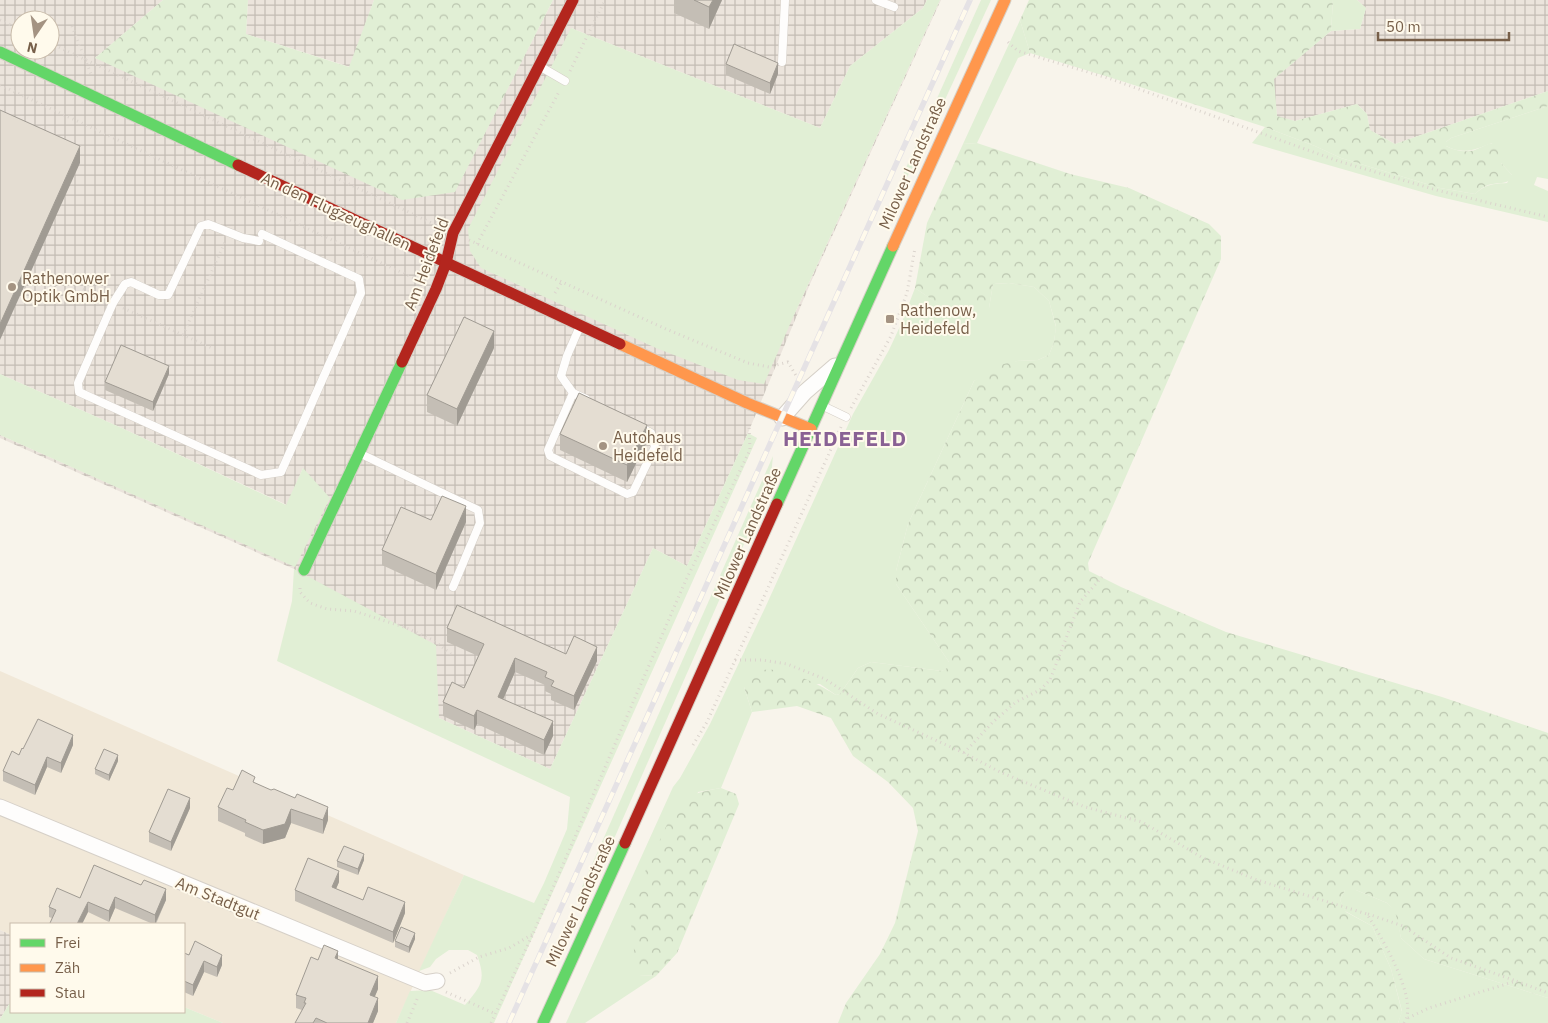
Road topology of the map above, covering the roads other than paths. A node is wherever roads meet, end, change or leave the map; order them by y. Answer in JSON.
{"nodes":[{"id":1,"x":573,"y":0,"type":"edge"},
{"id":2,"x":785,"y":0,"type":"edge"},
{"id":3,"x":876,"y":0,"type":"edge"},
{"id":4,"x":1005,"y":0,"type":"edge"},
{"id":5,"x":894,"y":7,"type":"dead end"},
{"id":6,"x":3,"y":55,"type":"edge"},
{"id":7,"x":782,"y":62,"type":"dead end"},
{"id":8,"x":539,"y":66,"type":"junction"},
{"id":9,"x":565,"y":81,"type":"road end"},
{"id":10,"x":446,"y":262,"type":"junction"},
{"id":11,"x":113,"y":303,"type":"joint"},
{"id":12,"x":581,"y":326,"type":"junction"},
{"id":13,"x":841,"y":360,"type":"junction"},
{"id":14,"x":573,"y":392,"type":"junction"},
{"id":15,"x":590,"y":402,"type":"edge"},
{"id":16,"x":821,"y":405,"type":"junction"},
{"id":17,"x":846,"y":417,"type":"dead end"},
{"id":18,"x":782,"y":418,"type":"junction"},
{"id":19,"x":634,"y":424,"type":"edge"},
{"id":20,"x":811,"y":429,"type":"junction"},
{"id":21,"x":360,"y":454,"type":"junction"},
{"id":22,"x":304,"y":570,"type":"road end"},
{"id":23,"x":452,"y":587,"type":"dead end"},
{"id":24,"x":0,"y":808,"type":"edge"},
{"id":25,"x":431,"y":982,"type":"road end"},
{"id":26,"x":542,"y":1023,"type":"edge"}],
"edges":[{"from":1,"to":8,"type":"street","name":"Am Heidefeld"},
{"from":2,"to":7,"type":"lane"},
{"from":3,"to":5,"type":"lane"},
{"from":4,"to":13,"type":"street","name":"Milower Landstraße"},
{"from":6,"to":10,"type":"street","name":"An den Flugzeughallen"},
{"from":8,"to":9,"type":"lane"},
{"from":8,"to":10,"type":"street","name":"Am Heidefeld"},
{"from":10,"to":12,"type":"street","name":"An den Flugzeughallen"},
{"from":10,"to":21,"type":"street","name":"Am Heidefeld"},
{"from":11,"to":11,"type":"lane"},
{"from":12,"to":14,"type":"lane"},
{"from":12,"to":18,"type":"street","name":"An den Flugzeughallen"},
{"from":13,"to":16,"type":"street","name":"Milower Landstraße"},
{"from":13,"to":18,"type":"street"},
{"from":14,"to":15,"type":"lane"},
{"from":14,"to":19,"type":"lane"},
{"from":16,"to":17,"type":"lane"},
{"from":16,"to":20,"type":"street","name":"Milower Landstraße"},
{"from":18,"to":20,"type":"street","name":"An den Flugzeughallen"},
{"from":20,"to":26,"type":"street","name":"Milower Landstraße"},
{"from":21,"to":22,"type":"street","name":"Am Heidefeld"},
{"from":21,"to":23,"type":"lane"},
{"from":24,"to":25,"type":"street","name":"Am Stadtgut"}]}
